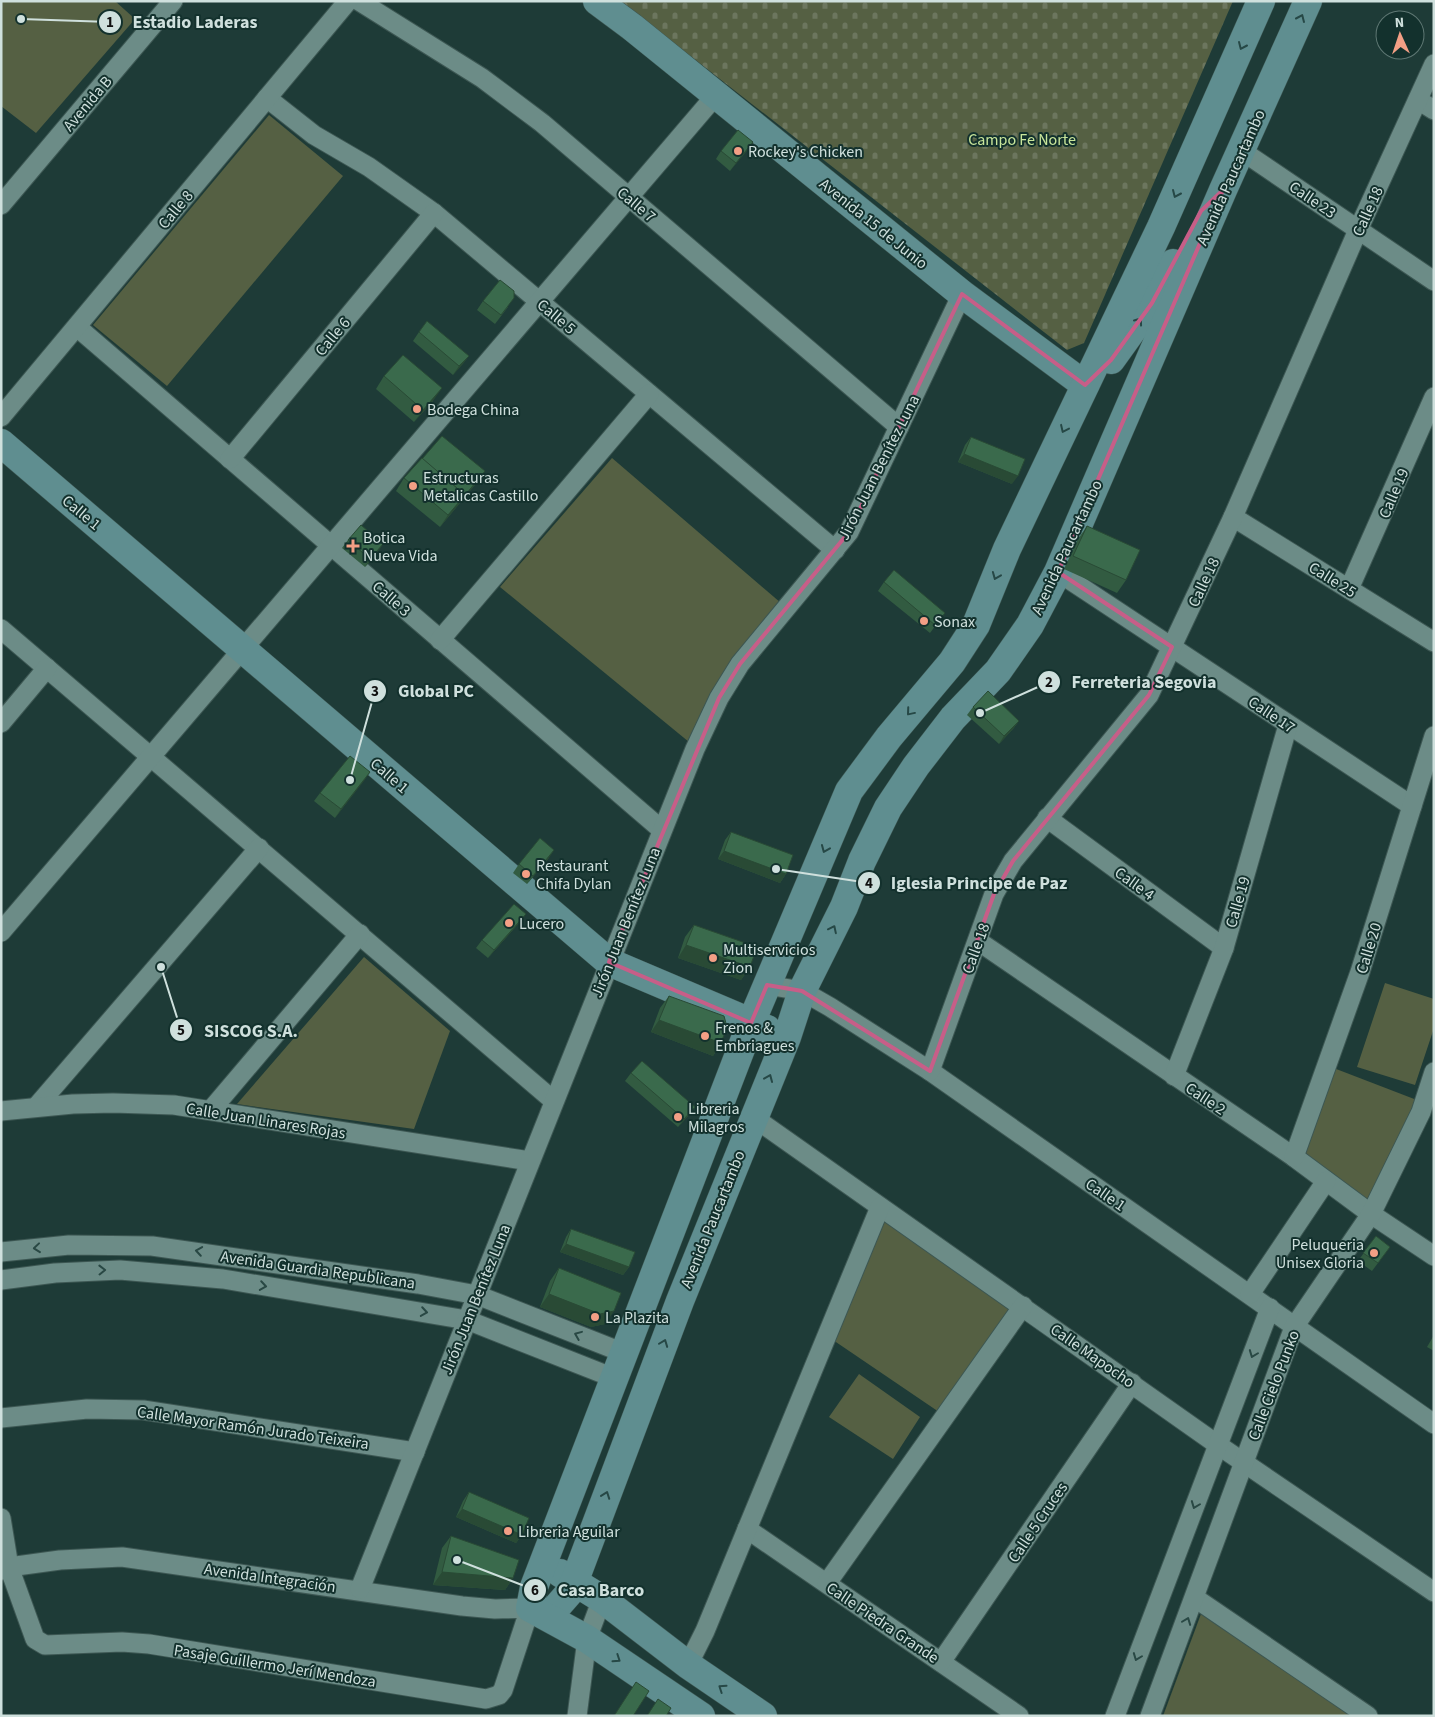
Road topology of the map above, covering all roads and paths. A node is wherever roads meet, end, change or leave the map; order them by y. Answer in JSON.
{"nodes":[{"id":1,"x":173,"y":1,"type":"edge"},
{"id":2,"x":348,"y":1,"type":"edge"},
{"id":3,"x":360,"y":1,"type":"edge"},
{"id":4,"x":597,"y":1,"type":"edge"},
{"id":5,"x":1261,"y":1,"type":"edge"},
{"id":6,"x":1308,"y":1,"type":"edge"},
{"id":7,"x":1434,"y":64,"type":"edge"},
{"id":8,"x":716,"y":95,"type":"junction"},
{"id":9,"x":267,"y":98,"type":"junction"},
{"id":10,"x":1418,"y":100,"type":"junction"},
{"id":11,"x":1434,"y":110,"type":"edge"},
{"id":12,"x":1242,"y":151,"type":"junction"},
{"id":13,"x":1223,"y":190,"type":"junction"},
{"id":14,"x":629,"y":198,"type":"junction"},
{"id":15,"x":1,"y":204,"type":"edge"},
{"id":16,"x":434,"y":213,"type":"junction"},
{"id":17,"x":1358,"y":230,"type":"junction"},
{"id":18,"x":1434,"y":281,"type":"edge"},
{"id":19,"x":962,"y":294,"type":"junction"},
{"id":20,"x":540,"y":302,"type":"junction"},
{"id":21,"x":77,"y":327,"type":"junction"},
{"id":22,"x":1085,"y":385,"type":"junction"},
{"id":23,"x":649,"y":394,"type":"junction"},
{"id":24,"x":1434,"y":397,"type":"edge"},
{"id":25,"x":1,"y":417,"type":"edge"},
{"id":26,"x":899,"y":427,"type":"junction"},
{"id":27,"x":1,"y":444,"type":"edge"},
{"id":28,"x":230,"y":458,"type":"junction"},
{"id":29,"x":1233,"y":517,"type":"junction"},
{"id":30,"x":332,"y":546,"type":"junction"},
{"id":31,"x":835,"y":550,"type":"junction"},
{"id":32,"x":1058,"y":572,"type":"junction"},
{"id":33,"x":1349,"y":589,"type":"junction"},
{"id":34,"x":1,"y":629,"type":"edge"},
{"id":35,"x":440,"y":640,"type":"junction"},
{"id":36,"x":1434,"y":642,"type":"edge"},
{"id":37,"x":1172,"y":648,"type":"junction"},
{"id":38,"x":244,"y":649,"type":"junction"},
{"id":39,"x":47,"y":668,"type":"junction"},
{"id":40,"x":1,"y":723,"type":"edge"},
{"id":41,"x":1288,"y":725,"type":"junction"},
{"id":42,"x":1434,"y":736,"type":"edge"},
{"id":43,"x":152,"y":757,"type":"junction"},
{"id":44,"x":1412,"y":806,"type":"junction"},
{"id":45,"x":1047,"y":818,"type":"junction"},
{"id":46,"x":662,"y":830,"type":"junction"},
{"id":47,"x":259,"y":848,"type":"junction"},
{"id":48,"x":3,"y":928,"type":"edge"},
{"id":49,"x":360,"y":934,"type":"junction"},
{"id":50,"x":978,"y":941,"type":"junction"},
{"id":51,"x":1224,"y":948,"type":"junction"},
{"id":52,"x":609,"y":962,"type":"junction"},
{"id":53,"x":767,"y":985,"type":"junction"},
{"id":54,"x":802,"y":992,"type":"junction"},
{"id":55,"x":751,"y":1023,"type":"junction"},
{"id":56,"x":787,"y":1037,"type":"junction"},
{"id":57,"x":930,"y":1071,"type":"junction"},
{"id":58,"x":1434,"y":1072,"type":"edge"},
{"id":59,"x":1174,"y":1076,"type":"junction"},
{"id":60,"x":554,"y":1101,"type":"junction"},
{"id":61,"x":37,"y":1106,"type":"junction"},
{"id":62,"x":211,"y":1110,"type":"junction"},
{"id":63,"x":1,"y":1111,"type":"edge"},
{"id":64,"x":1428,"y":1114,"type":"edge"},
{"id":65,"x":753,"y":1117,"type":"junction"},
{"id":66,"x":1294,"y":1157,"type":"junction"},
{"id":67,"x":530,"y":1161,"type":"junction"},
{"id":68,"x":1326,"y":1180,"type":"junction"},
{"id":69,"x":880,"y":1206,"type":"junction"},
{"id":70,"x":1371,"y":1214,"type":"junction"},
{"id":71,"x":1,"y":1252,"type":"edge"},
{"id":72,"x":1434,"y":1256,"type":"edge"},
{"id":73,"x":1,"y":1280,"type":"edge"},
{"id":74,"x":1250,"y":1294,"type":"junction"},
{"id":75,"x":477,"y":1295,"type":"junction"},
{"id":76,"x":1023,"y":1306,"type":"junction"},
{"id":77,"x":1270,"y":1308,"type":"junction"},
{"id":78,"x":467,"y":1320,"type":"junction"},
{"id":79,"x":1294,"y":1327,"type":"junction"},
{"id":80,"x":619,"y":1366,"type":"junction"},
{"id":81,"x":1132,"y":1383,"type":"junction"},
{"id":82,"x":1,"y":1418,"type":"edge"},
{"id":83,"x":1434,"y":1424,"type":"edge"},
{"id":84,"x":1218,"y":1445,"type":"junction"},
{"id":85,"x":415,"y":1452,"type":"junction"},
{"id":86,"x":1244,"y":1461,"type":"junction"},
{"id":87,"x":1,"y":1518,"type":"edge"},
{"id":88,"x":747,"y":1529,"type":"junction"},
{"id":89,"x":5,"y":1569,"type":"edge"},
{"id":90,"x":540,"y":1570,"type":"junction"},
{"id":91,"x":575,"y":1580,"type":"junction"},
{"id":92,"x":827,"y":1583,"type":"junction"},
{"id":93,"x":360,"y":1589,"type":"junction"},
{"id":94,"x":1434,"y":1592,"type":"edge"},
{"id":95,"x":1195,"y":1598,"type":"junction"},
{"id":96,"x":602,"y":1599,"type":"junction"},
{"id":97,"x":539,"y":1612,"type":"junction"},
{"id":98,"x":587,"y":1639,"type":"junction"},
{"id":99,"x":941,"y":1662,"type":"junction"},
{"id":100,"x":688,"y":1665,"type":"junction"},
{"id":101,"x":577,"y":1716,"type":"edge"},
{"id":102,"x":701,"y":1716,"type":"edge"},
{"id":103,"x":763,"y":1716,"type":"edge"},
{"id":104,"x":1019,"y":1716,"type":"edge"},
{"id":105,"x":1115,"y":1716,"type":"edge"},
{"id":106,"x":1150,"y":1716,"type":"edge"},
{"id":107,"x":1368,"y":1716,"type":"edge"}],
"edges":[{"from":1,"to":15,"type":"street","name":"Avenida B"},
{"from":2,"to":9,"type":"street","name":"Calle 8"},
{"from":3,"to":14,"type":"street","name":"Calle 7"},
{"from":4,"to":8,"type":"main road","name":"Avenida 15 de Junio"},
{"from":5,"to":22,"type":"main road","name":"Avenida Paucartambo","one_way":true},
{"from":12,"to":6,"type":"main road","name":"Avenida Paucartambo","one_way":true},
{"from":7,"to":10,"type":"street","name":"Calle 18"},
{"from":8,"to":14,"type":"street"},
{"from":8,"to":19,"type":"main road","name":"Avenida 15 de Junio"},
{"from":9,"to":16,"type":"street","name":"Calle 5"},
{"from":9,"to":21,"type":"street","name":"Calle 8"},
{"from":10,"to":11,"type":"street"},
{"from":10,"to":17,"type":"street","name":"Calle 18"},
{"from":12,"to":13,"type":"main road","name":"Avenida Paucartambo"},
{"from":12,"to":17,"type":"street","name":"Calle 23"},
{"from":22,"to":13,"type":"main road","one_way":true},
{"from":13,"to":32,"type":"main road","name":"Avenida Paucartambo"},
{"from":14,"to":20,"type":"street"},
{"from":14,"to":26,"type":"street","name":"Calle 7"},
{"from":16,"to":20,"type":"street","name":"Calle 5"},
{"from":16,"to":28,"type":"street","name":"Calle 6"},
{"from":17,"to":18,"type":"street","name":"Calle 23"},
{"from":17,"to":29,"type":"street","name":"Calle 18"},
{"from":19,"to":22,"type":"main road","name":"Avenida 15 de Junio"},
{"from":19,"to":26,"type":"street","name":"Jirón Juan Benítez Luna"},
{"from":20,"to":23,"type":"street","name":"Calle 5"},
{"from":20,"to":30,"type":"street"},
{"from":21,"to":25,"type":"street","name":"Calle 8"},
{"from":21,"to":28,"type":"street","name":"Calle 3"},
{"from":22,"to":53,"type":"main road","name":"Avenida Paucartambo","one_way":true},
{"from":23,"to":31,"type":"street","name":"Calle 5"},
{"from":23,"to":35,"type":"street"},
{"from":24,"to":33,"type":"street","name":"Calle 19"},
{"from":26,"to":31,"type":"street","name":"Jirón Juan Benítez Luna"},
{"from":27,"to":38,"type":"main road","name":"Calle 1"},
{"from":28,"to":30,"type":"street","name":"Calle 3"},
{"from":29,"to":33,"type":"street","name":"Calle 25"},
{"from":29,"to":37,"type":"street","name":"Calle 18"},
{"from":30,"to":35,"type":"street","name":"Calle 3"},
{"from":30,"to":38,"type":"street"},
{"from":31,"to":46,"type":"street","name":"Jirón Juan Benítez Luna"},
{"from":32,"to":37,"type":"street","name":"Calle 17"},
{"from":54,"to":32,"type":"main road","name":"Avenida Paucartambo","one_way":true},
{"from":33,"to":36,"type":"street","name":"Calle 25"},
{"from":34,"to":39,"type":"street"},
{"from":35,"to":46,"type":"street","name":"Calle 3"},
{"from":37,"to":41,"type":"street","name":"Calle 17"},
{"from":37,"to":45,"type":"street","name":"Calle 18"},
{"from":38,"to":43,"type":"street"},
{"from":38,"to":52,"type":"main road","name":"Calle 1"},
{"from":39,"to":40,"type":"street"},
{"from":39,"to":43,"type":"street"},
{"from":41,"to":44,"type":"street","name":"Calle 17"},
{"from":41,"to":51,"type":"street","name":"Calle 19"},
{"from":42,"to":44,"type":"street","name":"Calle 20"},
{"from":43,"to":47,"type":"street"},
{"from":43,"to":48,"type":"street"},
{"from":44,"to":66,"type":"street","name":"Calle 20"},
{"from":45,"to":50,"type":"street","name":"Calle 18"},
{"from":45,"to":51,"type":"street","name":"Calle 4"},
{"from":46,"to":52,"type":"street","name":"Jirón Juan Benítez Luna"},
{"from":47,"to":49,"type":"street"},
{"from":47,"to":61,"type":"street"},
{"from":49,"to":60,"type":"street"},
{"from":49,"to":62,"type":"street"},
{"from":50,"to":57,"type":"street","name":"Calle 18"},
{"from":50,"to":59,"type":"street","name":"Calle 2"},
{"from":51,"to":59,"type":"street","name":"Calle 19"},
{"from":52,"to":55,"type":"main road","name":"Calle 1"},
{"from":52,"to":60,"type":"street","name":"Jirón Juan Benítez Luna"},
{"from":53,"to":54,"type":"street","name":"Calle 1"},
{"from":53,"to":55,"type":"main road","name":"Avenida Paucartambo"},
{"from":54,"to":56,"type":"main road","name":"Avenida Paucartambo"},
{"from":54,"to":57,"type":"street","name":"Calle 1"},
{"from":55,"to":56,"type":"main road","name":"Calle 1"},
{"from":55,"to":80,"type":"main road","name":"Avenida Paucartambo"},
{"from":65,"to":56,"type":"main road","name":"Avenida Paucartambo","one_way":true},
{"from":57,"to":74,"type":"street","name":"Calle 1"},
{"from":58,"to":64,"type":"street","name":"Calle Cielo Punko"},
{"from":59,"to":66,"type":"street","name":"Calle 2"},
{"from":60,"to":67,"type":"street","name":"Jirón Juan Benítez Luna"},
{"from":61,"to":62,"type":"street","name":"Calle Juan Linares Rojas"},
{"from":61,"to":63,"type":"street","name":"Calle Juan Linares Rojas"},
{"from":62,"to":67,"type":"street","name":"Calle Juan Linares Rojas"},
{"from":64,"to":70,"type":"street","name":"Calle Cielo Punko"},
{"from":65,"to":69,"type":"street","name":"Calle Mapocho"},
{"from":91,"to":65,"type":"main road","name":"Avenida Paucartambo","one_way":true},
{"from":66,"to":68,"type":"street","name":"Calle 2"},
{"from":67,"to":75,"type":"street","name":"Jirón Juan Benítez Luna"},
{"from":68,"to":70,"type":"street","name":"Calle 2"},
{"from":68,"to":74,"type":"street"},
{"from":69,"to":76,"type":"street","name":"Calle Mapocho"},
{"from":69,"to":88,"type":"street"},
{"from":70,"to":72,"type":"street","name":"Calle 2"},
{"from":70,"to":79,"type":"street","name":"Calle Cielo Punko"},
{"from":75,"to":71,"type":"street","name":"Avenida Guardia Republicana","one_way":true},
{"from":73,"to":78,"type":"street","name":"Avenida Guardia Republicana","one_way":true},
{"from":74,"to":77,"type":"street","name":"Calle 1"},
{"from":75,"to":78,"type":"street","name":"Jirón Juan Benítez Luna"},
{"from":80,"to":75,"type":"street","name":"Avenida Guardia Republicana","one_way":true},
{"from":76,"to":81,"type":"street","name":"Calle Mapocho"},
{"from":76,"to":92,"type":"street"},
{"from":77,"to":79,"type":"street","name":"Calle 1"},
{"from":77,"to":84,"type":"street","name":"Calle Cielo Punko","one_way":true},
{"from":78,"to":80,"type":"street","name":"Avenida Guardia Republicana"},
{"from":78,"to":85,"type":"street","name":"Jirón Juan Benítez Luna"},
{"from":79,"to":83,"type":"street","name":"Calle 1"},
{"from":79,"to":86,"type":"street","name":"Calle Cielo Punko"},
{"from":80,"to":90,"type":"main road","name":"Avenida Paucartambo"},
{"from":81,"to":84,"type":"street","name":"Calle Mapocho"},
{"from":81,"to":99,"type":"street","name":"Calle 5 Cruces"},
{"from":82,"to":85,"type":"street","name":"Calle Mayor Ramón Jurado Teixeira"},
{"from":84,"to":86,"type":"street","name":"Calle Mapocho"},
{"from":84,"to":105,"type":"street","name":"Calle Cielo Punko","one_way":true},
{"from":85,"to":93,"type":"street","name":"Jirón Juan Benítez Luna"},
{"from":86,"to":94,"type":"street","name":"Calle Mapocho"},
{"from":86,"to":95,"type":"street","name":"Calle Cielo Punko"},
{"from":87,"to":89,"type":"street","name":"Pasaje Guillermo Jerí Mendoza"},
{"from":88,"to":92,"type":"street","name":"Calle Piedra Grande"},
{"from":88,"to":100,"type":"street"},
{"from":89,"to":93,"type":"street","name":"Avenida Integración"},
{"from":89,"to":97,"type":"street","name":"Pasaje Guillermo Jerí Mendoza"},
{"from":90,"to":91,"type":"main road"},
{"from":90,"to":97,"type":"main road","name":"Avenida Paucartambo"},
{"from":91,"to":96,"type":"main road"},
{"from":91,"to":97,"type":"main road","name":"Avenida Paucartambo"},
{"from":92,"to":99,"type":"street","name":"Calle Piedra Grande"},
{"from":93,"to":97,"type":"street","name":"Avenida Integración"},
{"from":106,"to":95,"type":"street","name":"Calle Cielo Punko","one_way":true},
{"from":95,"to":107,"type":"street"},
{"from":96,"to":98,"type":"street"},
{"from":96,"to":100,"type":"main road"},
{"from":97,"to":98,"type":"main road"},
{"from":98,"to":101,"type":"street"},
{"from":98,"to":102,"type":"main road","one_way":true},
{"from":99,"to":104,"type":"street","name":"Calle Piedra Grande"},
{"from":103,"to":100,"type":"main road","one_way":true}]}
